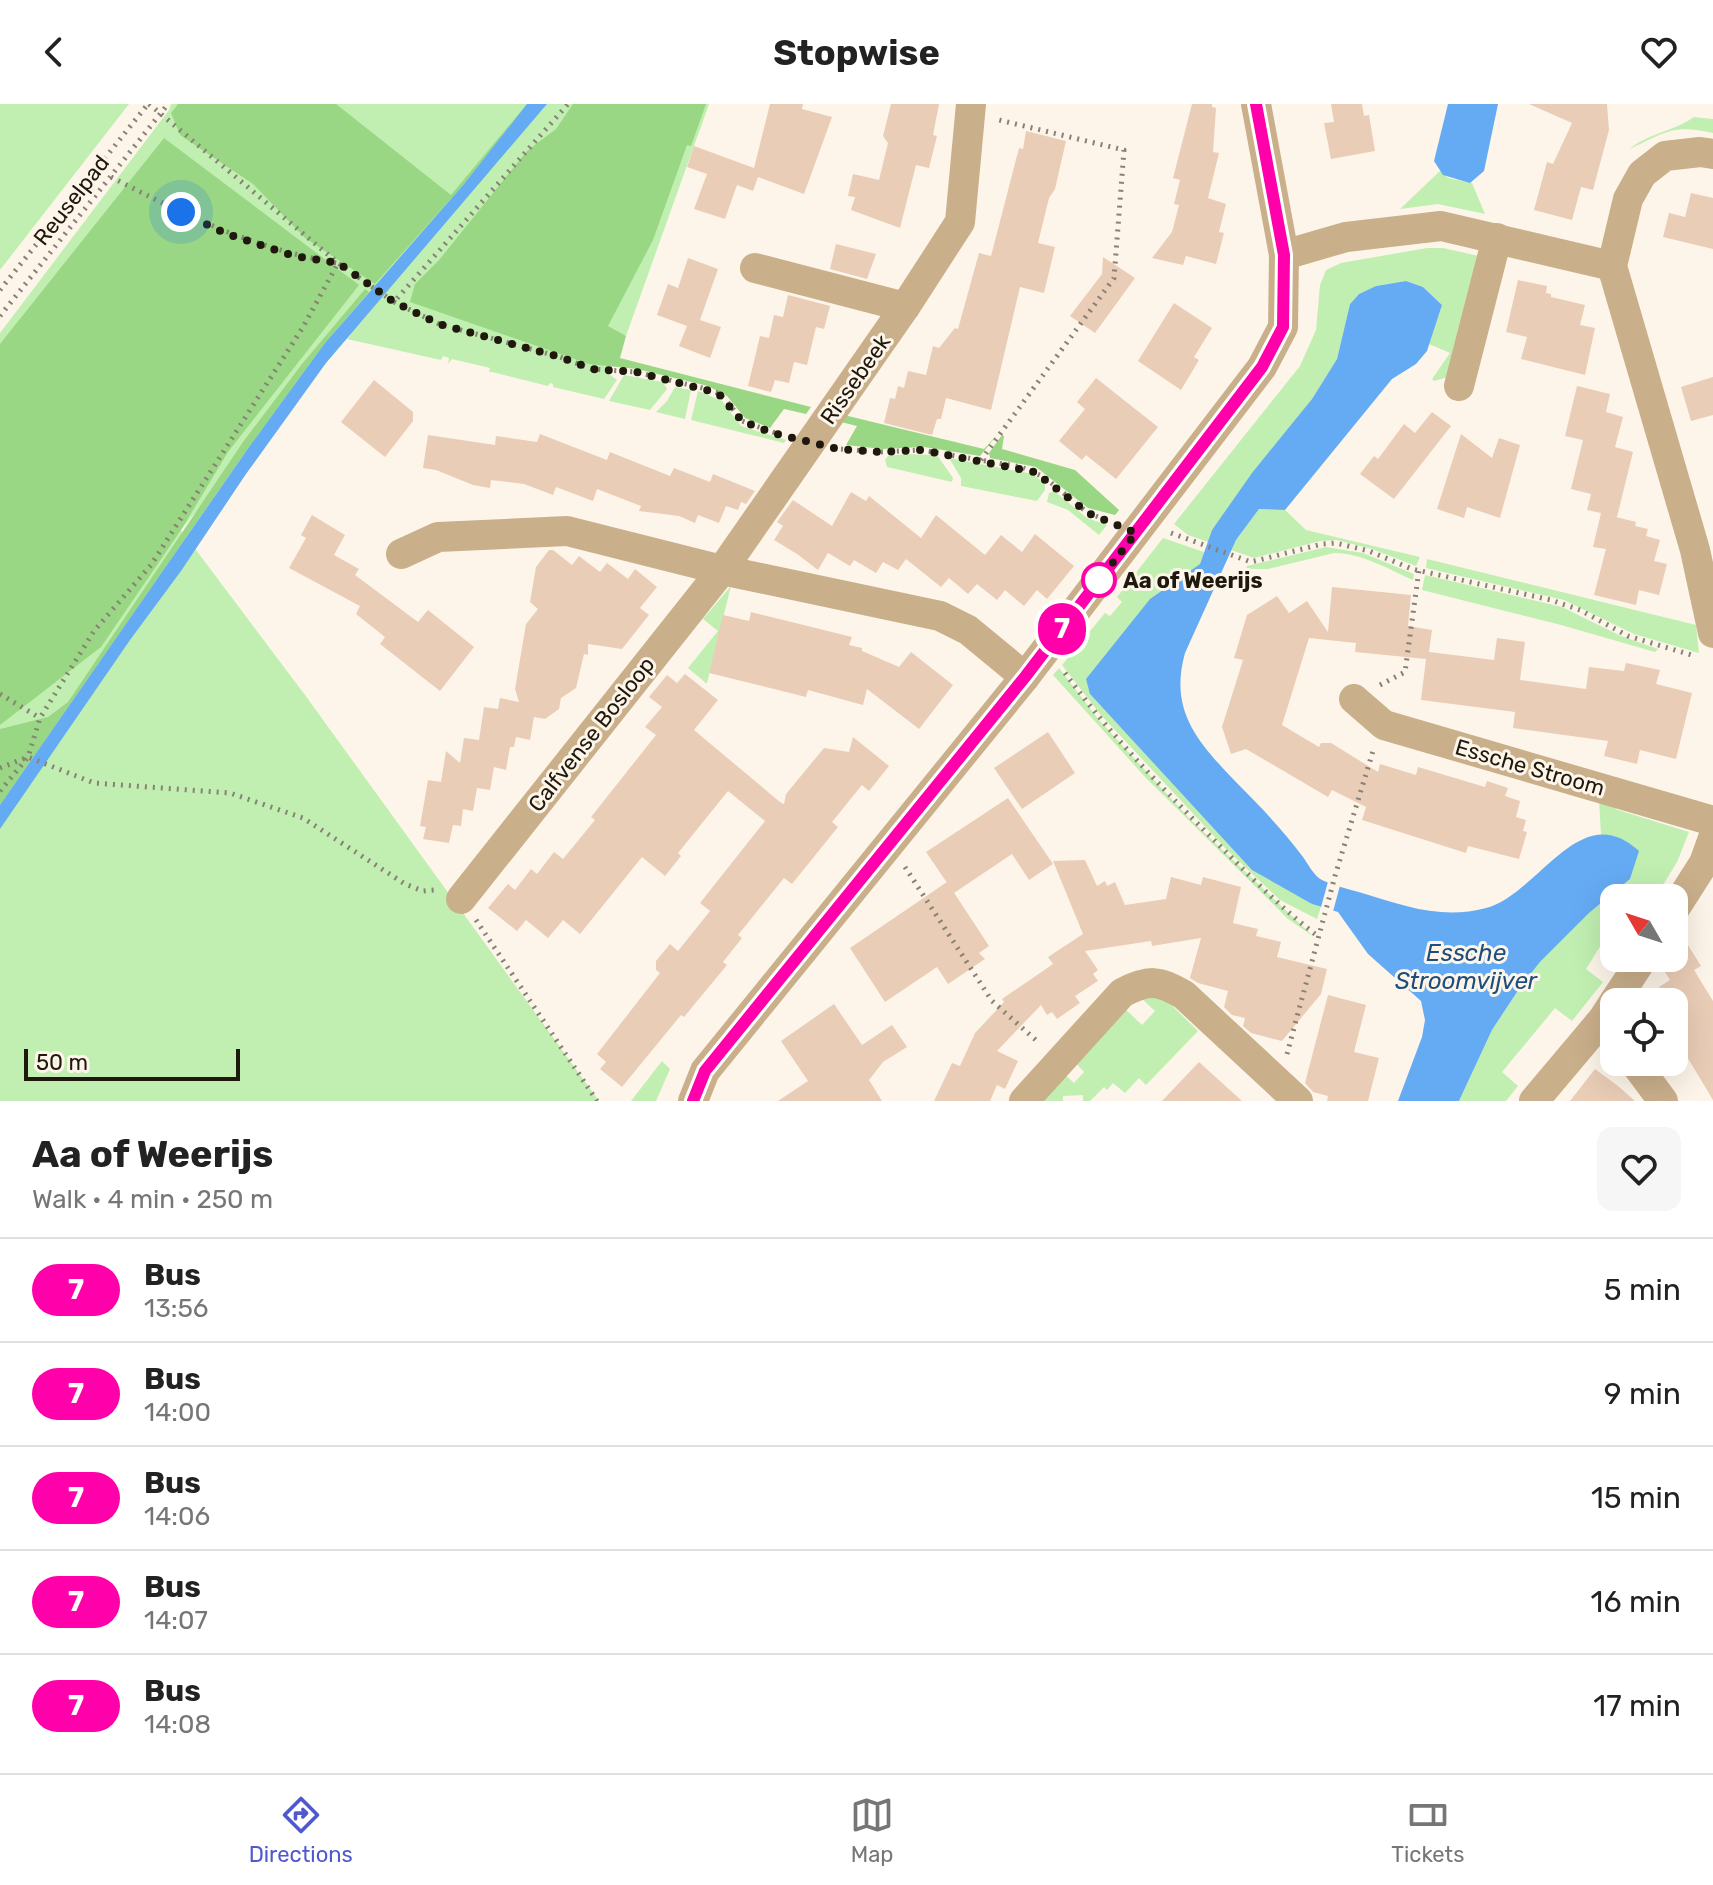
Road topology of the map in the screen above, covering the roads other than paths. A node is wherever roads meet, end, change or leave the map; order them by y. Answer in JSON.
{"nodes":[{"id":1,"x":1256,"y":104,"type":"edge"},
{"id":2,"x":970,"y":109,"type":"edge"},
{"id":3,"x":1713,"y":154,"type":"edge"},
{"id":4,"x":1497,"y":238,"type":"junction"},
{"id":5,"x":1284,"y":255,"type":"junction"},
{"id":6,"x":1612,"y":266,"type":"junction"},
{"id":7,"x":755,"y":268,"type":"dead end"},
{"id":8,"x":905,"y":307,"type":"junction"},
{"id":9,"x":1459,"y":386,"type":"dead end"},
{"id":10,"x":401,"y":554,"type":"dead end"},
{"id":11,"x":722,"y":570,"type":"junction"},
{"id":12,"x":1707,"y":645,"type":"edge"},
{"id":13,"x":1025,"y":677,"type":"junction"},
{"id":14,"x":1354,"y":699,"type":"road end"},
{"id":15,"x":1713,"y":821,"type":"edge"},
{"id":16,"x":1713,"y":838,"type":"edge"},
{"id":17,"x":1688,"y":888,"type":"edge"},
{"id":18,"x":461,"y":899,"type":"road end"},
{"id":19,"x":1600,"y":1026,"type":"edge"},
{"id":20,"x":1644,"y":1076,"type":"edge"},
{"id":21,"x":1288,"y":1092,"type":"edge"},
{"id":22,"x":693,"y":1101,"type":"edge"},
{"id":23,"x":1024,"y":1101,"type":"edge"},
{"id":24,"x":1534,"y":1101,"type":"edge"},
{"id":25,"x":1663,"y":1101,"type":"edge"}],
"edges":[{"from":1,"to":5,"type":"street"},
{"from":2,"to":8,"type":"street","name":"Rissebeek"},
{"from":3,"to":6,"type":"street"},
{"from":4,"to":5,"type":"street"},
{"from":4,"to":6,"type":"street"},
{"from":4,"to":9,"type":"street"},
{"from":5,"to":13,"type":"street"},
{"from":6,"to":12,"type":"street"},
{"from":7,"to":8,"type":"street","name":"Rissebeek"},
{"from":8,"to":11,"type":"street","name":"Rissebeek"},
{"from":10,"to":11,"type":"street"},
{"from":11,"to":13,"type":"street"},
{"from":11,"to":18,"type":"street","name":"Calfvense Bosloop"},
{"from":13,"to":22,"type":"street"},
{"from":14,"to":15,"type":"street","name":"Essche Stroom"},
{"from":16,"to":17,"type":"street"},
{"from":19,"to":24,"type":"street"},
{"from":20,"to":25,"type":"street"},
{"from":21,"to":23,"type":"street"}]}
